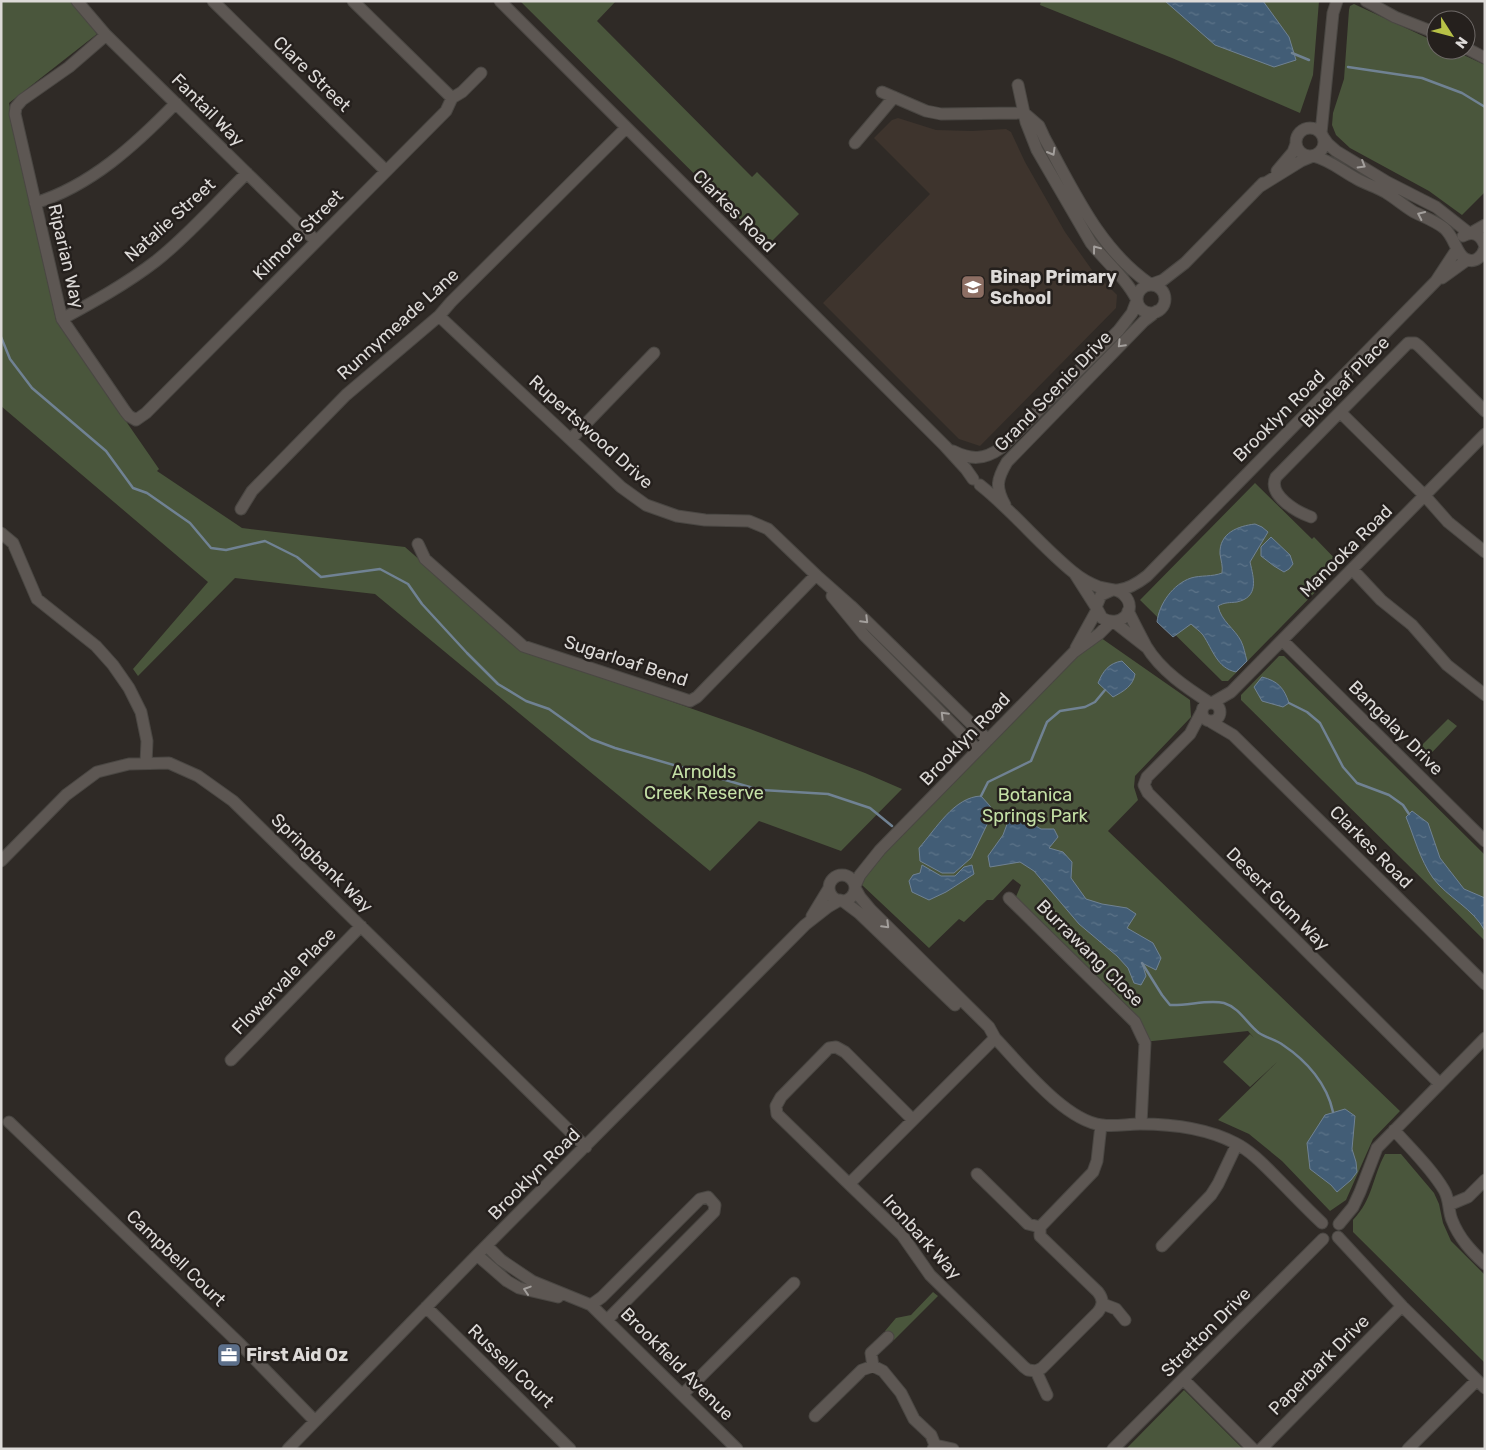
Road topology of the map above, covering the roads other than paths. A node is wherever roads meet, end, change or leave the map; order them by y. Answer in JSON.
{"nodes":[{"id":1,"x":77,"y":1,"type":"edge"},
{"id":2,"x":213,"y":1,"type":"edge"},
{"id":3,"x":354,"y":1,"type":"edge"},
{"id":4,"x":500,"y":1,"type":"edge"},
{"id":5,"x":1337,"y":1,"type":"edge"},
{"id":6,"x":1366,"y":1,"type":"edge"},
{"id":7,"x":1426,"y":29,"type":"edge"},
{"id":8,"x":106,"y":34,"type":"junction"},
{"id":9,"x":480,"y":73,"type":"dead end"},
{"id":10,"x":1327,"y":81,"type":"junction"},
{"id":11,"x":1018,"y":85,"type":"dead end"},
{"id":12,"x":882,"y":92,"type":"dead end"},
{"id":13,"x":894,"y":97,"type":"junction"},
{"id":14,"x":452,"y":98,"type":"junction"},
{"id":15,"x":176,"y":103,"type":"junction"},
{"id":16,"x":1024,"y":113,"type":"junction"},
{"id":17,"x":626,"y":128,"type":"junction"},
{"id":18,"x":1303,"y":129,"type":"junction"},
{"id":19,"x":1322,"y":135,"type":"junction"},
{"id":20,"x":855,"y":143,"type":"dead end"},
{"id":21,"x":1296,"y":144,"type":"junction"},
{"id":22,"x":1313,"y":156,"type":"junction"},
{"id":23,"x":386,"y":171,"type":"junction"},
{"id":24,"x":247,"y":173,"type":"junction"},
{"id":25,"x":1259,"y":188,"type":"junction"},
{"id":26,"x":35,"y":203,"type":"junction"},
{"id":27,"x":1485,"y":225,"type":"edge"},
{"id":28,"x":1470,"y":233,"type":"junction"},
{"id":29,"x":316,"y":241,"type":"junction"},
{"id":30,"x":1485,"y":245,"type":"edge"},
{"id":31,"x":1457,"y":248,"type":"junction"},
{"id":32,"x":1468,"y":260,"type":"junction"},
{"id":33,"x":1185,"y":264,"type":"junction"},
{"id":34,"x":1485,"y":268,"type":"edge"},
{"id":35,"x":1436,"y":281,"type":"junction"},
{"id":36,"x":1151,"y":284,"type":"junction"},
{"id":37,"x":1166,"y":299,"type":"junction"},
{"id":38,"x":1137,"y":300,"type":"junction"},
{"id":39,"x":1157,"y":312,"type":"junction"},
{"id":40,"x":439,"y":316,"type":"junction"},
{"id":41,"x":62,"y":319,"type":"junction"},
{"id":42,"x":654,"y":353,"type":"dead end"},
{"id":43,"x":1485,"y":411,"type":"edge"},
{"id":44,"x":1340,"y":412,"type":"junction"},
{"id":45,"x":136,"y":420,"type":"joint"},
{"id":46,"x":1485,"y":434,"type":"edge"},
{"id":47,"x":571,"y":439,"type":"junction"},
{"id":48,"x":945,"y":446,"type":"junction"},
{"id":49,"x":982,"y":458,"type":"junction"},
{"id":50,"x":999,"y":477,"type":"junction"},
{"id":51,"x":976,"y":482,"type":"junction"},
{"id":52,"x":1425,"y":496,"type":"junction"},
{"id":53,"x":241,"y":509,"type":"dead end"},
{"id":54,"x":1008,"y":511,"type":"junction"},
{"id":55,"x":1311,"y":517,"type":"dead end"},
{"id":56,"x":1,"y":533,"type":"edge"},
{"id":57,"x":418,"y":544,"type":"dead end"},
{"id":58,"x":1485,"y":552,"type":"edge"},
{"id":59,"x":1352,"y":569,"type":"junction"},
{"id":60,"x":1074,"y":573,"type":"junction"},
{"id":61,"x":816,"y":575,"type":"junction"},
{"id":62,"x":1147,"y":576,"type":"junction"},
{"id":63,"x":1115,"y":590,"type":"junction"},
{"id":64,"x":1097,"y":608,"type":"junction"},
{"id":65,"x":1129,"y":610,"type":"junction"},
{"id":66,"x":1112,"y":622,"type":"junction"},
{"id":67,"x":1282,"y":640,"type":"junction"},
{"id":68,"x":1147,"y":648,"type":"junction"},
{"id":69,"x":1074,"y":652,"type":"junction"},
{"id":70,"x":911,"y":673,"type":"junction"},
{"id":71,"x":1485,"y":695,"type":"edge"},
{"id":72,"x":1211,"y":712,"type":"junction"},
{"id":73,"x":988,"y":740,"type":"junction"},
{"id":74,"x":978,"y":750,"type":"junction"},
{"id":75,"x":146,"y":763,"type":"junction"},
{"id":76,"x":1485,"y":841,"type":"edge"},
{"id":77,"x":880,"y":850,"type":"junction"},
{"id":78,"x":1,"y":862,"type":"edge"},
{"id":79,"x":837,"y":876,"type":"junction"},
{"id":80,"x":855,"y":887,"type":"junction"},
{"id":81,"x":829,"y":888,"type":"junction"},
{"id":82,"x":1009,"y":898,"type":"dead end"},
{"id":83,"x":841,"y":901,"type":"junction"},
{"id":84,"x":361,"y":926,"type":"junction"},
{"id":85,"x":806,"y":926,"type":"junction"},
{"id":86,"x":1485,"y":984,"type":"edge"},
{"id":87,"x":995,"y":1038,"type":"junction"},
{"id":88,"x":1485,"y":1038,"type":"edge"},
{"id":89,"x":231,"y":1060,"type":"dead end"},
{"id":90,"x":1440,"y":1084,"type":"junction"},
{"id":91,"x":913,"y":1120,"type":"junction"},
{"id":92,"x":9,"y":1122,"type":"dead end"},
{"id":93,"x":1142,"y":1124,"type":"junction"},
{"id":94,"x":1101,"y":1125,"type":"junction"},
{"id":95,"x":1394,"y":1130,"type":"junction"},
{"id":96,"x":1238,"y":1144,"type":"junction"},
{"id":97,"x":586,"y":1147,"type":"junction"},
{"id":98,"x":977,"y":1174,"type":"dead end"},
{"id":99,"x":1485,"y":1180,"type":"edge"},
{"id":100,"x":849,"y":1184,"type":"junction"},
{"id":101,"x":1449,"y":1205,"type":"junction"},
{"id":102,"x":1322,"y":1223,"type":"junction"},
{"id":103,"x":1339,"y":1224,"type":"junction"},
{"id":104,"x":1040,"y":1227,"type":"junction"},
{"id":105,"x":1338,"y":1237,"type":"junction"},
{"id":106,"x":1323,"y":1239,"type":"junction"},
{"id":107,"x":657,"y":1242,"type":"junction"},
{"id":108,"x":487,"y":1246,"type":"junction"},
{"id":109,"x":1162,"y":1246,"type":"dead end"},
{"id":110,"x":477,"y":1255,"type":"junction"},
{"id":111,"x":671,"y":1256,"type":"junction"},
{"id":112,"x":1485,"y":1264,"type":"edge"},
{"id":113,"x":513,"y":1270,"type":"junction"},
{"id":114,"x":507,"y":1281,"type":"junction"},
{"id":115,"x":794,"y":1283,"type":"dead end"},
{"id":116,"x":591,"y":1304,"type":"junction"},
{"id":117,"x":1102,"y":1304,"type":"junction"},
{"id":118,"x":1402,"y":1306,"type":"junction"},
{"id":119,"x":426,"y":1307,"type":"junction"},
{"id":120,"x":607,"y":1320,"type":"junction"},
{"id":121,"x":1125,"y":1320,"type":"dead end"},
{"id":122,"x":888,"y":1337,"type":"dead end"},
{"id":123,"x":873,"y":1366,"type":"junction"},
{"id":124,"x":1036,"y":1371,"type":"junction"},
{"id":125,"x":1183,"y":1379,"type":"junction"},
{"id":126,"x":1481,"y":1384,"type":"edge"},
{"id":127,"x":683,"y":1394,"type":"junction"},
{"id":128,"x":1047,"y":1395,"type":"dead end"},
{"id":129,"x":815,"y":1416,"type":"dead end"},
{"id":130,"x":315,"y":1421,"type":"junction"},
{"id":131,"x":934,"y":1447,"type":"edge"},
{"id":132,"x":288,"y":1449,"type":"edge"},
{"id":133,"x":570,"y":1449,"type":"edge"},
{"id":134,"x":738,"y":1449,"type":"edge"},
{"id":135,"x":953,"y":1449,"type":"edge"},
{"id":136,"x":1113,"y":1449,"type":"edge"},
{"id":137,"x":1253,"y":1449,"type":"edge"},
{"id":138,"x":1261,"y":1449,"type":"edge"},
{"id":139,"x":1408,"y":1449,"type":"edge"}],
"edges":[{"from":1,"to":8,"type":"street","name":"Fantail Way"},
{"from":2,"to":23,"type":"street","name":"Clare Street"},
{"from":3,"to":14,"type":"street"},
{"from":4,"to":17,"type":"street","name":"Clarkes Road"},
{"from":5,"to":10,"type":"street","name":"Grand Scenic Drive"},
{"from":6,"to":7,"type":"street"},
{"from":8,"to":15,"type":"street","name":"Fantail Way"},
{"from":8,"to":26,"type":"street","name":"Riparian Way"},
{"from":9,"to":14,"type":"street","name":"Kilmore Street"},
{"from":10,"to":18,"type":"street","name":"Grand Scenic Drive"},
{"from":10,"to":19,"type":"street","name":"Grand Scenic Drive"},
{"from":11,"to":16,"type":"street"},
{"from":12,"to":13,"type":"street"},
{"from":13,"to":16,"type":"street"},
{"from":13,"to":20,"type":"street"},
{"from":14,"to":23,"type":"street","name":"Kilmore Street"},
{"from":15,"to":24,"type":"street","name":"Fantail Way"},
{"from":15,"to":26,"type":"street"},
{"from":16,"to":36,"type":"street","one_way":true},
{"from":38,"to":16,"type":"street","one_way":true},
{"from":17,"to":40,"type":"street","name":"Runnymeade Lane"},
{"from":17,"to":48,"type":"street","name":"Clarkes Road"},
{"from":18,"to":19,"type":"street"},
{"from":18,"to":21,"type":"street","name":"Grand Scenic Drive"},
{"from":19,"to":22,"type":"street","name":"Grand Scenic Drive"},
{"from":19,"to":28,"type":"street","one_way":true},
{"from":21,"to":22,"type":"street"},
{"from":21,"to":25,"type":"street","name":"Grand Scenic Drive"},
{"from":22,"to":25,"type":"street","name":"Grand Scenic Drive"},
{"from":31,"to":22,"type":"street","one_way":true},
{"from":23,"to":29,"type":"street","name":"Kilmore Street"},
{"from":24,"to":29,"type":"street","name":"Fantail Way"},
{"from":24,"to":41,"type":"street","name":"Natalie Street"},
{"from":25,"to":33,"type":"street","name":"Grand Scenic Drive"},
{"from":26,"to":41,"type":"street","name":"Riparian Way"},
{"from":27,"to":28,"type":"street"},
{"from":28,"to":30,"type":"street"},
{"from":28,"to":31,"type":"street"},
{"from":29,"to":45,"type":"street","name":"Kilmore Street"},
{"from":30,"to":32,"type":"street"},
{"from":31,"to":32,"type":"street"},
{"from":31,"to":35,"type":"street","name":"Brooklyn Road"},
{"from":32,"to":34,"type":"street"},
{"from":32,"to":35,"type":"street","name":"Brooklyn Road"},
{"from":33,"to":36,"type":"street","name":"Grand Scenic Drive"},
{"from":33,"to":37,"type":"street","name":"Grand Scenic Drive"},
{"from":35,"to":62,"type":"street","name":"Brooklyn Road"},
{"from":36,"to":37,"type":"street"},
{"from":36,"to":38,"type":"street","name":"Grand Scenic Drive"},
{"from":37,"to":39,"type":"street","name":"Grand Scenic Drive"},
{"from":38,"to":39,"type":"street"},
{"from":38,"to":49,"type":"street","name":"Grand Scenic Drive"},
{"from":39,"to":50,"type":"street","name":"Grand Scenic Drive","one_way":true},
{"from":40,"to":47,"type":"street","name":"Rupertswood Drive"},
{"from":40,"to":53,"type":"street","name":"Runnymeade Lane"},
{"from":41,"to":45,"type":"street","name":"Riparian Way"},
{"from":42,"to":47,"type":"street"},
{"from":43,"to":44,"type":"street","name":"Blueleaf Place"},
{"from":44,"to":52,"type":"street"},
{"from":44,"to":55,"type":"street","name":"Blueleaf Place"},
{"from":46,"to":52,"type":"street","name":"Manooka Road"},
{"from":47,"to":61,"type":"street","name":"Rupertswood Drive"},
{"from":48,"to":49,"type":"street","name":"Clarkes Road"},
{"from":48,"to":51,"type":"street","name":"Clarkes Road"},
{"from":49,"to":50,"type":"street","name":"Clarkes Road"},
{"from":49,"to":51,"type":"street"},
{"from":50,"to":51,"type":"street"},
{"from":50,"to":54,"type":"street","name":"Clarkes Road"},
{"from":51,"to":54,"type":"street","name":"Clarkes Road"},
{"from":52,"to":58,"type":"street"},
{"from":52,"to":59,"type":"street","name":"Manooka Road"},
{"from":54,"to":60,"type":"street","name":"Clarkes Road"},
{"from":56,"to":75,"type":"street"},
{"from":57,"to":61,"type":"street","name":"Sugarloaf Bend"},
{"from":59,"to":67,"type":"street","name":"Manooka Road"},
{"from":59,"to":71,"type":"street"},
{"from":60,"to":63,"type":"street","name":"Clarkes Road"},
{"from":60,"to":64,"type":"street","name":"Clarkes Road"},
{"from":61,"to":70,"type":"street","name":"Rupertswood Drive"},
{"from":62,"to":63,"type":"street","name":"Brooklyn Road"},
{"from":62,"to":65,"type":"street","name":"Brooklyn Road"},
{"from":63,"to":64,"type":"street"},
{"from":63,"to":65,"type":"street"},
{"from":64,"to":66,"type":"street"},
{"from":64,"to":69,"type":"street","name":"Brooklyn Road"},
{"from":65,"to":66,"type":"street"},
{"from":65,"to":68,"type":"street","name":"Clarkes Road"},
{"from":66,"to":68,"type":"street","name":"Clarkes Road"},
{"from":66,"to":69,"type":"street","name":"Brooklyn Road"},
{"from":67,"to":72,"type":"street","name":"Manooka Road"},
{"from":67,"to":76,"type":"street","name":"Bangalay Drive"},
{"from":68,"to":72,"type":"street","name":"Clarkes Road"},
{"from":69,"to":73,"type":"street","name":"Brooklyn Road"},
{"from":70,"to":73,"type":"street","name":"Rupertswood Drive"},
{"from":74,"to":70,"type":"street","name":"Rupertswood Drive","one_way":true},
{"from":72,"to":86,"type":"street","name":"Clarkes Road"},
{"from":72,"to":90,"type":"street","name":"Desert Gum Way"},
{"from":73,"to":74,"type":"street","name":"Brooklyn Road"},
{"from":74,"to":77,"type":"street","name":"Brooklyn Road"},
{"from":75,"to":78,"type":"street","name":"Springbank Way"},
{"from":75,"to":84,"type":"street","name":"Springbank Way"},
{"from":77,"to":79,"type":"street","name":"Brooklyn Road"},
{"from":77,"to":80,"type":"street","name":"Brooklyn Road"},
{"from":79,"to":80,"type":"street"},
{"from":79,"to":81,"type":"street"},
{"from":80,"to":83,"type":"street"},
{"from":80,"to":87,"type":"street","one_way":true},
{"from":81,"to":83,"type":"street"},
{"from":81,"to":85,"type":"street","name":"Brooklyn Road"},
{"from":82,"to":93,"type":"street","name":"Burrawang Close"},
{"from":83,"to":85,"type":"street","name":"Brooklyn Road"},
{"from":83,"to":87,"type":"street"},
{"from":84,"to":89,"type":"street","name":"Flowervale Place"},
{"from":84,"to":97,"type":"street","name":"Springbank Way"},
{"from":85,"to":97,"type":"street","name":"Brooklyn Road"},
{"from":87,"to":91,"type":"street"},
{"from":87,"to":94,"type":"street"},
{"from":88,"to":90,"type":"street"},
{"from":90,"to":95,"type":"street"},
{"from":91,"to":100,"type":"street"},
{"from":91,"to":100,"type":"street","name":"Ironbark Way"},
{"from":92,"to":130,"type":"street","name":"Campbell Court"},
{"from":93,"to":94,"type":"street"},
{"from":93,"to":96,"type":"street"},
{"from":94,"to":104,"type":"street"},
{"from":95,"to":101,"type":"street"},
{"from":95,"to":103,"type":"street"},
{"from":96,"to":102,"type":"street"},
{"from":96,"to":109,"type":"street"},
{"from":97,"to":108,"type":"street","name":"Brooklyn Road"},
{"from":98,"to":104,"type":"street"},
{"from":99,"to":101,"type":"street"},
{"from":100,"to":124,"type":"street","name":"Ironbark Way"},
{"from":101,"to":112,"type":"street"},
{"from":102,"to":103,"type":"street"},
{"from":102,"to":106,"type":"street"},
{"from":103,"to":105,"type":"street"},
{"from":104,"to":117,"type":"street"},
{"from":105,"to":106,"type":"street"},
{"from":105,"to":118,"type":"street"},
{"from":106,"to":125,"type":"street","name":"Stretton Drive"},
{"from":107,"to":111,"type":"street"},
{"from":107,"to":111,"type":"street"},
{"from":107,"to":116,"type":"street"},
{"from":108,"to":110,"type":"street","name":"Brooklyn Road"},
{"from":108,"to":113,"type":"street","name":"Brookfield Avenue"},
{"from":110,"to":114,"type":"street"},
{"from":110,"to":119,"type":"street","name":"Brooklyn Road"},
{"from":111,"to":120,"type":"street"},
{"from":113,"to":114,"type":"street"},
{"from":113,"to":116,"type":"street","name":"Brookfield Avenue"},
{"from":116,"to":114,"type":"street","one_way":true},
{"from":115,"to":127,"type":"street"},
{"from":116,"to":120,"type":"street","name":"Brookfield Avenue"},
{"from":117,"to":121,"type":"street"},
{"from":117,"to":124,"type":"street"},
{"from":118,"to":126,"type":"street"},
{"from":118,"to":138,"type":"street","name":"Paperbark Drive"},
{"from":119,"to":130,"type":"street","name":"Brooklyn Road"},
{"from":119,"to":133,"type":"street","name":"Russell Court"},
{"from":120,"to":127,"type":"street","name":"Brookfield Avenue"},
{"from":122,"to":123,"type":"street"},
{"from":123,"to":129,"type":"street"},
{"from":123,"to":131,"type":"street"},
{"from":124,"to":128,"type":"street"},
{"from":125,"to":136,"type":"street","name":"Stretton Drive"},
{"from":125,"to":137,"type":"street"},
{"from":126,"to":139,"type":"street"},
{"from":127,"to":134,"type":"street","name":"Brookfield Avenue"},
{"from":130,"to":132,"type":"street","name":"Brooklyn Road"},
{"from":131,"to":135,"type":"street"}]}
